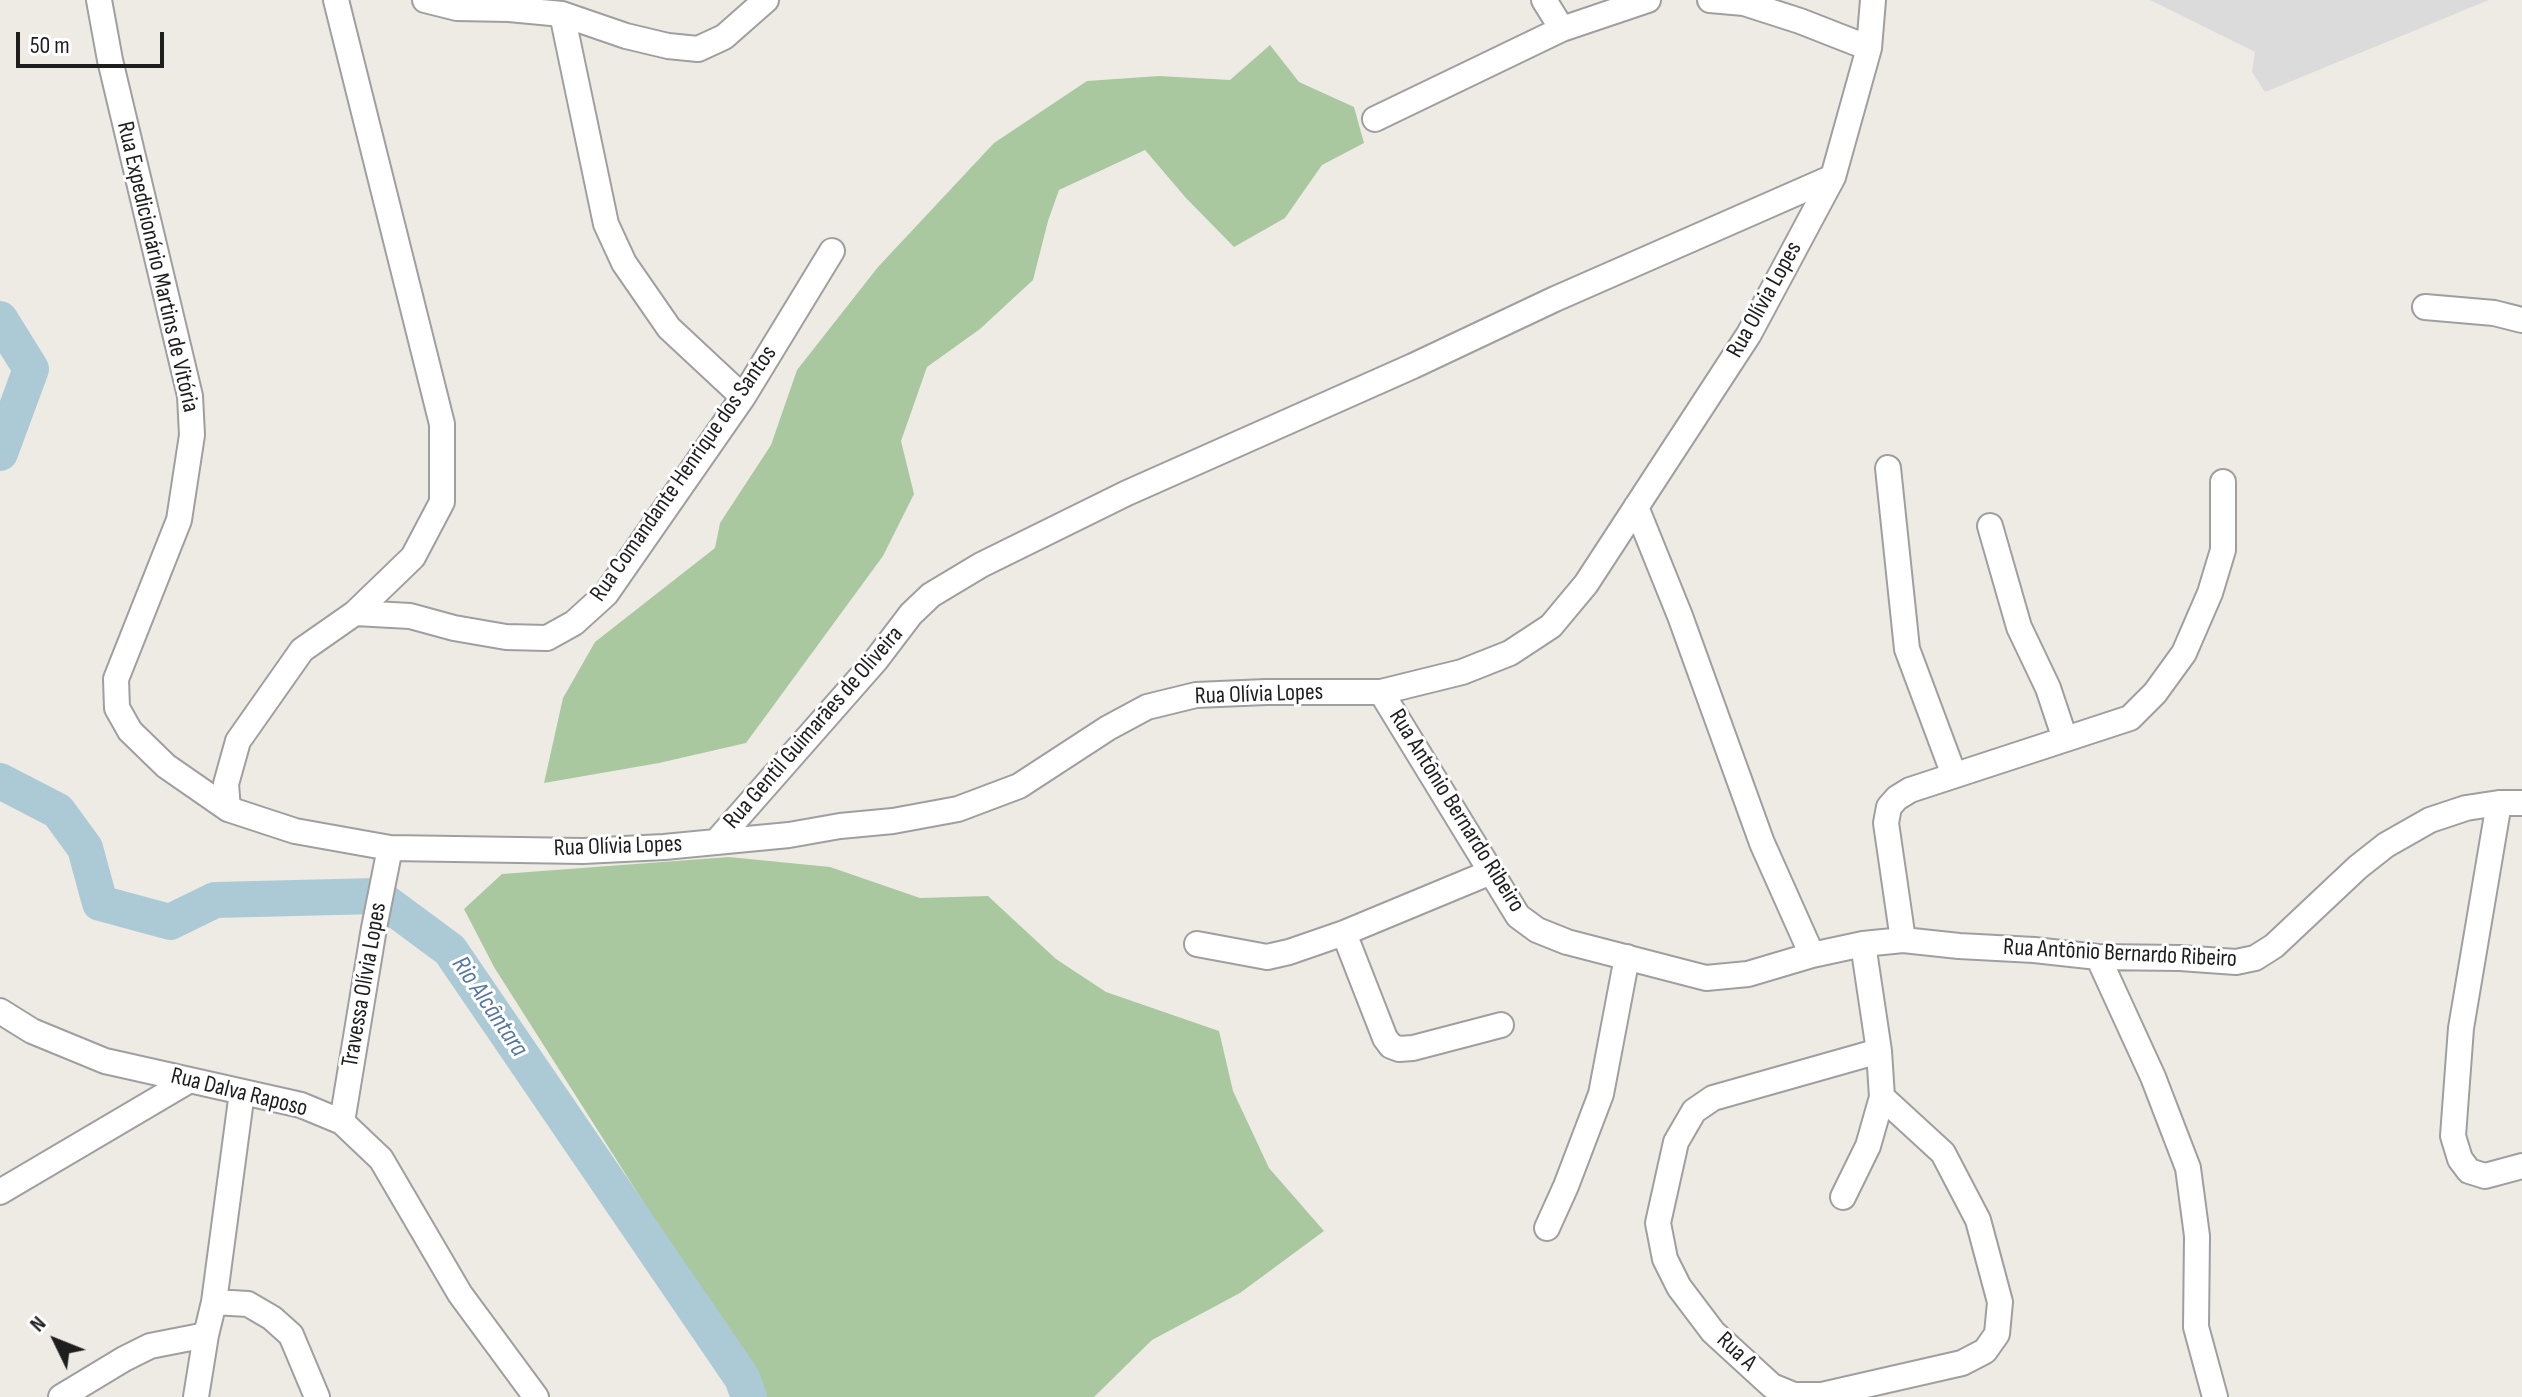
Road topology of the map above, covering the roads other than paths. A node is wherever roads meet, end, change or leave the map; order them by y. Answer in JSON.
{"nodes":[{"id":1,"x":99,"y":0,"type":"edge"},
{"id":2,"x":336,"y":0,"type":"edge"},
{"id":3,"x":425,"y":0,"type":"edge"},
{"id":4,"x":766,"y":0,"type":"edge"},
{"id":5,"x":1544,"y":0,"type":"edge"},
{"id":6,"x":1648,"y":0,"type":"edge"},
{"id":7,"x":1710,"y":0,"type":"edge"},
{"id":8,"x":1873,"y":0,"type":"edge"},
{"id":9,"x":562,"y":14,"type":"junction"},
{"id":10,"x":1562,"y":29,"type":"junction"},
{"id":11,"x":1869,"y":48,"type":"junction"},
{"id":12,"x":1375,"y":119,"type":"dead end"},
{"id":13,"x":1833,"y":177,"type":"junction"},
{"id":14,"x":832,"y":251,"type":"dead end"},
{"id":15,"x":2425,"y":307,"type":"dead end"},
{"id":16,"x":2522,"y":320,"type":"edge"},
{"id":17,"x":743,"y":397,"type":"junction"},
{"id":18,"x":1888,"y":468,"type":"dead end"},
{"id":19,"x":2223,"y":482,"type":"dead end"},
{"id":20,"x":1636,"y":507,"type":"junction"},
{"id":21,"x":1990,"y":526,"type":"dead end"},
{"id":22,"x":355,"y":613,"type":"junction"},
{"id":23,"x":1381,"y":692,"type":"junction"},
{"id":24,"x":2065,"y":739,"type":"junction"},
{"id":25,"x":1954,"y":775,"type":"junction"},
{"id":26,"x":2511,"y":803,"type":"edge"},
{"id":27,"x":228,"y":809,"type":"junction"},
{"id":28,"x":716,"y":842,"type":"junction"},
{"id":29,"x":390,"y":848,"type":"junction"},
{"id":30,"x":1491,"y":872,"type":"junction"},
{"id":31,"x":1344,"y":933,"type":"junction"},
{"id":32,"x":1903,"y":940,"type":"junction"},
{"id":33,"x":1197,"y":944,"type":"dead end"},
{"id":34,"x":1863,"y":944,"type":"junction"},
{"id":35,"x":1812,"y":955,"type":"junction"},
{"id":36,"x":1627,"y":957,"type":"junction"},
{"id":37,"x":2098,"y":957,"type":"junction"},
{"id":38,"x":0,"y":1011,"type":"edge"},
{"id":39,"x":1501,"y":1025,"type":"dead end"},
{"id":40,"x":1879,"y":1051,"type":"junction"},
{"id":41,"x":190,"y":1080,"type":"junction"},
{"id":42,"x":242,"y":1092,"type":"junction"},
{"id":43,"x":1882,"y":1097,"type":"junction"},
{"id":44,"x":342,"y":1122,"type":"junction"},
{"id":45,"x":2522,"y":1166,"type":"edge"},
{"id":46,"x":0,"y":1192,"type":"edge"},
{"id":47,"x":1843,"y":1197,"type":"dead end"},
{"id":48,"x":1547,"y":1228,"type":"dead end"},
{"id":49,"x":214,"y":1302,"type":"junction"},
{"id":50,"x":206,"y":1335,"type":"junction"},
{"id":51,"x":61,"y":1397,"type":"edge"},
{"id":52,"x":196,"y":1397,"type":"edge"},
{"id":53,"x":317,"y":1397,"type":"edge"},
{"id":54,"x":536,"y":1397,"type":"edge"},
{"id":55,"x":2215,"y":1397,"type":"edge"}],
"edges":[{"from":1,"to":27,"type":"street","name":"Rua Expedicionário Martins de Vitória"},
{"from":2,"to":22,"type":"street"},
{"from":3,"to":9,"type":"street"},
{"from":4,"to":9,"type":"street"},
{"from":5,"to":10,"type":"street"},
{"from":6,"to":10,"type":"street"},
{"from":7,"to":11,"type":"street"},
{"from":8,"to":11,"type":"street","name":"Rua Olívia Lopes"},
{"from":9,"to":17,"type":"street"},
{"from":10,"to":12,"type":"street"},
{"from":11,"to":13,"type":"street","name":"Rua Olívia Lopes"},
{"from":13,"to":20,"type":"street","name":"Rua Olívia Lopes"},
{"from":13,"to":28,"type":"street","name":"Rua Gentil Guimarães de Oliveira"},
{"from":14,"to":17,"type":"street","name":"Rua Comandante Henrique dos Santos"},
{"from":15,"to":16,"type":"street"},
{"from":17,"to":22,"type":"street","name":"Rua Comandante Henrique dos Santos"},
{"from":18,"to":25,"type":"street"},
{"from":19,"to":24,"type":"street"},
{"from":20,"to":23,"type":"street","name":"Rua Olívia Lopes"},
{"from":20,"to":35,"type":"street"},
{"from":21,"to":24,"type":"street"},
{"from":22,"to":27,"type":"street"},
{"from":23,"to":28,"type":"street","name":"Rua Olívia Lopes"},
{"from":23,"to":30,"type":"street","name":"Rua Antônio Bernardo Ribeiro"},
{"from":24,"to":25,"type":"street"},
{"from":25,"to":32,"type":"street"},
{"from":26,"to":37,"type":"street","name":"Rua Antônio Bernardo Ribeiro"},
{"from":26,"to":45,"type":"street"},
{"from":27,"to":29,"type":"street","name":"Rua Olívia Lopes"},
{"from":28,"to":29,"type":"street","name":"Rua Olívia Lopes"},
{"from":29,"to":44,"type":"street","name":"Travessa Olívia Lopes"},
{"from":30,"to":31,"type":"street"},
{"from":30,"to":36,"type":"street","name":"Rua Antônio Bernardo Ribeiro"},
{"from":31,"to":33,"type":"street"},
{"from":31,"to":39,"type":"street"},
{"from":32,"to":34,"type":"street","name":"Rua Antônio Bernardo Ribeiro"},
{"from":32,"to":37,"type":"street","name":"Rua Antônio Bernardo Ribeiro"},
{"from":34,"to":35,"type":"street","name":"Rua Antônio Bernardo Ribeiro"},
{"from":34,"to":40,"type":"street"},
{"from":35,"to":36,"type":"street","name":"Rua Antônio Bernardo Ribeiro"},
{"from":36,"to":48,"type":"street"},
{"from":37,"to":55,"type":"street"},
{"from":38,"to":41,"type":"street","name":"Rua Dalva Raposo"},
{"from":40,"to":43,"type":"street"},
{"from":40,"to":43,"type":"street","name":"Rua A"},
{"from":41,"to":42,"type":"street","name":"Rua Dalva Raposo"},
{"from":41,"to":46,"type":"street"},
{"from":42,"to":44,"type":"street","name":"Rua Dalva Raposo"},
{"from":42,"to":49,"type":"street"},
{"from":43,"to":47,"type":"street"},
{"from":44,"to":54,"type":"street","name":"Rua Dalva Raposo"},
{"from":49,"to":50,"type":"street"},
{"from":49,"to":53,"type":"street"},
{"from":50,"to":51,"type":"street"},
{"from":50,"to":52,"type":"street"}]}
